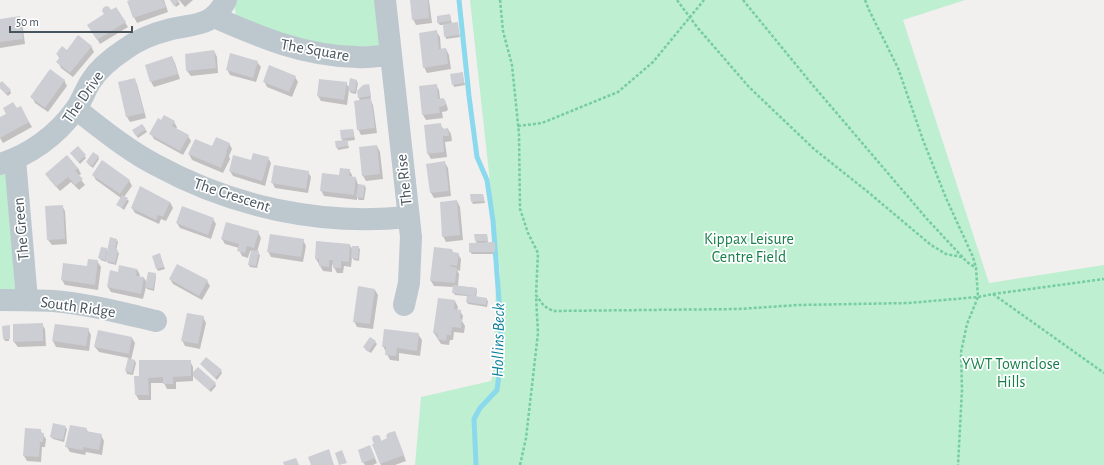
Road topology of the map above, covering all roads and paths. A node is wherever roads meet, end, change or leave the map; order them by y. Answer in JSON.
{"nodes":[{"id":1,"x":385,"y":0,"type":"edge"},
{"id":2,"x":500,"y":0,"type":"edge"},
{"id":3,"x":677,"y":0,"type":"edge"},
{"id":4,"x":704,"y":0,"type":"edge"},
{"id":5,"x":743,"y":0,"type":"edge"},
{"id":6,"x":865,"y":0,"type":"edge"},
{"id":7,"x":220,"y":9,"type":"edge"},
{"id":8,"x":690,"y":17,"type":"junction"},
{"id":9,"x":390,"y":55,"type":"junction"},
{"id":10,"x":76,"y":109,"type":"junction"},
{"id":11,"x":518,"y":126,"type":"junction"},
{"id":12,"x":8,"y":161,"type":"edge"},
{"id":13,"x":408,"y":217,"type":"junction"},
{"id":14,"x":962,"y":257,"type":"junction"},
{"id":15,"x":976,"y":268,"type":"junction"},
{"id":16,"x":1104,"y":279,"type":"edge"},
{"id":17,"x":993,"y":294,"type":"junction"},
{"id":18,"x":536,"y":295,"type":"junction"},
{"id":19,"x":978,"y":297,"type":"junction"},
{"id":20,"x":0,"y":300,"type":"edge"},
{"id":21,"x":27,"y":300,"type":"junction"},
{"id":22,"x":404,"y":305,"type":"dead end"},
{"id":23,"x":156,"y":321,"type":"dead end"},
{"id":24,"x":1104,"y":372,"type":"edge"},
{"id":25,"x":520,"y":465,"type":"edge"},
{"id":26,"x":958,"y":465,"type":"edge"}],
"edges":[{"from":1,"to":9,"type":"street"},
{"from":2,"to":11,"type":"path"},
{"from":3,"to":8,"type":"path"},
{"from":4,"to":8,"type":"path"},
{"from":5,"to":14,"type":"path"},
{"from":6,"to":15,"type":"path"},
{"from":7,"to":9,"type":"street","name":"The Square"},
{"from":7,"to":10,"type":"street","name":"The Drive"},
{"from":8,"to":11,"type":"path"},
{"from":8,"to":14,"type":"path"},
{"from":9,"to":13,"type":"street","name":"The Rise"},
{"from":10,"to":12,"type":"street","name":"The Drive"},
{"from":10,"to":13,"type":"street","name":"The Crescent"},
{"from":11,"to":18,"type":"path"},
{"from":12,"to":21,"type":"street","name":"The Green"},
{"from":13,"to":22,"type":"street","name":"The Rise"},
{"from":14,"to":15,"type":"path"},
{"from":15,"to":19,"type":"path"},
{"from":16,"to":17,"type":"path"},
{"from":17,"to":19,"type":"path"},
{"from":17,"to":24,"type":"path"},
{"from":18,"to":19,"type":"path"},
{"from":18,"to":25,"type":"path"},
{"from":19,"to":26,"type":"path"},
{"from":20,"to":21,"type":"street","name":"South Ridge"},
{"from":21,"to":23,"type":"street","name":"South Ridge"}]}
